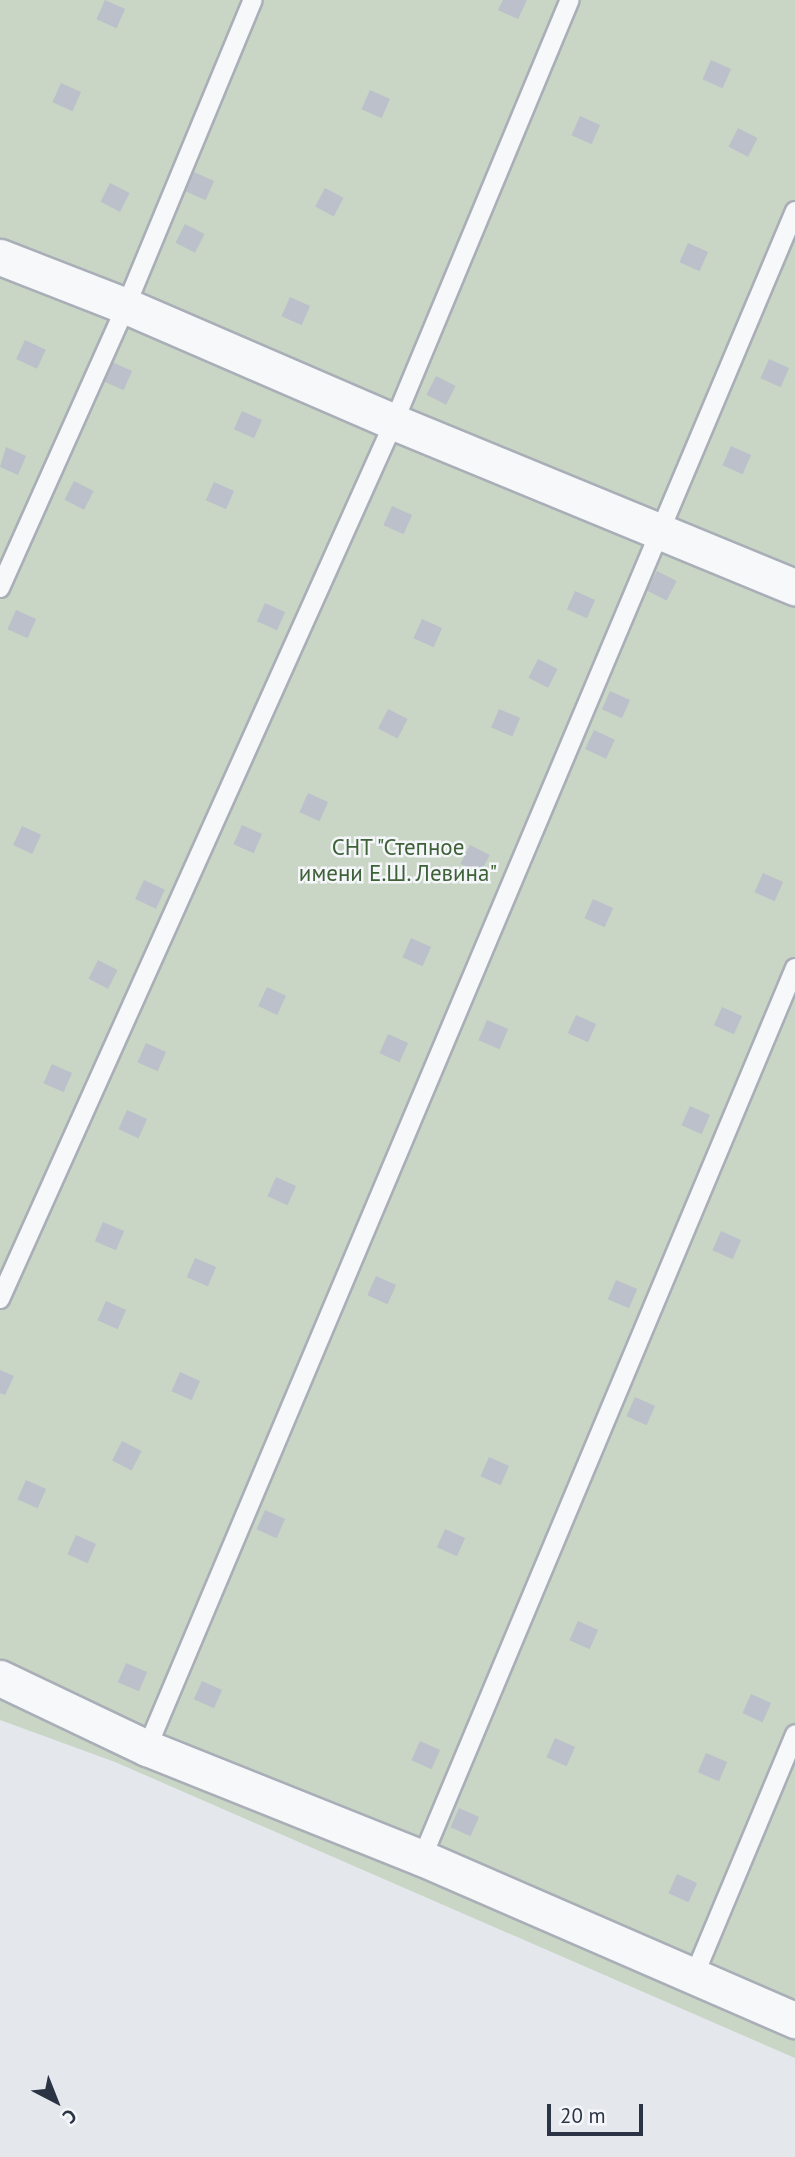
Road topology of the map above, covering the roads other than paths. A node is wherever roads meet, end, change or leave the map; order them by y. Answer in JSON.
{"nodes":[{"id":1,"x":253,"y":0,"type":"edge"},
{"id":2,"x":570,"y":0,"type":"edge"},
{"id":3,"x":795,"y":211,"type":"edge"},
{"id":4,"x":0,"y":257,"type":"edge"},
{"id":5,"x":126,"y":306,"type":"junction"},
{"id":6,"x":394,"y":422,"type":"junction"},
{"id":7,"x":660,"y":531,"type":"junction"},
{"id":8,"x":795,"y":587,"type":"edge"},
{"id":9,"x":0,"y":588,"type":"edge"},
{"id":10,"x":795,"y":968,"type":"edge"},
{"id":11,"x":0,"y":1299,"type":"edge"},
{"id":12,"x":0,"y":1678,"type":"edge"},
{"id":13,"x":795,"y":1734,"type":"edge"},
{"id":14,"x":147,"y":1748,"type":"junction"},
{"id":15,"x":422,"y":1858,"type":"junction"},
{"id":16,"x":694,"y":1976,"type":"junction"},
{"id":17,"x":795,"y":2020,"type":"edge"}],
"edges":[{"from":1,"to":5,"type":"lane"},
{"from":2,"to":6,"type":"lane"},
{"from":3,"to":7,"type":"lane"},
{"from":4,"to":5,"type":"street"},
{"from":5,"to":6,"type":"street"},
{"from":5,"to":9,"type":"lane"},
{"from":6,"to":7,"type":"street"},
{"from":6,"to":11,"type":"lane"},
{"from":7,"to":8,"type":"street"},
{"from":7,"to":14,"type":"lane"},
{"from":10,"to":15,"type":"lane"},
{"from":12,"to":14,"type":"street"},
{"from":13,"to":16,"type":"lane"},
{"from":14,"to":15,"type":"street"},
{"from":15,"to":16,"type":"street"},
{"from":16,"to":17,"type":"street"}]}
